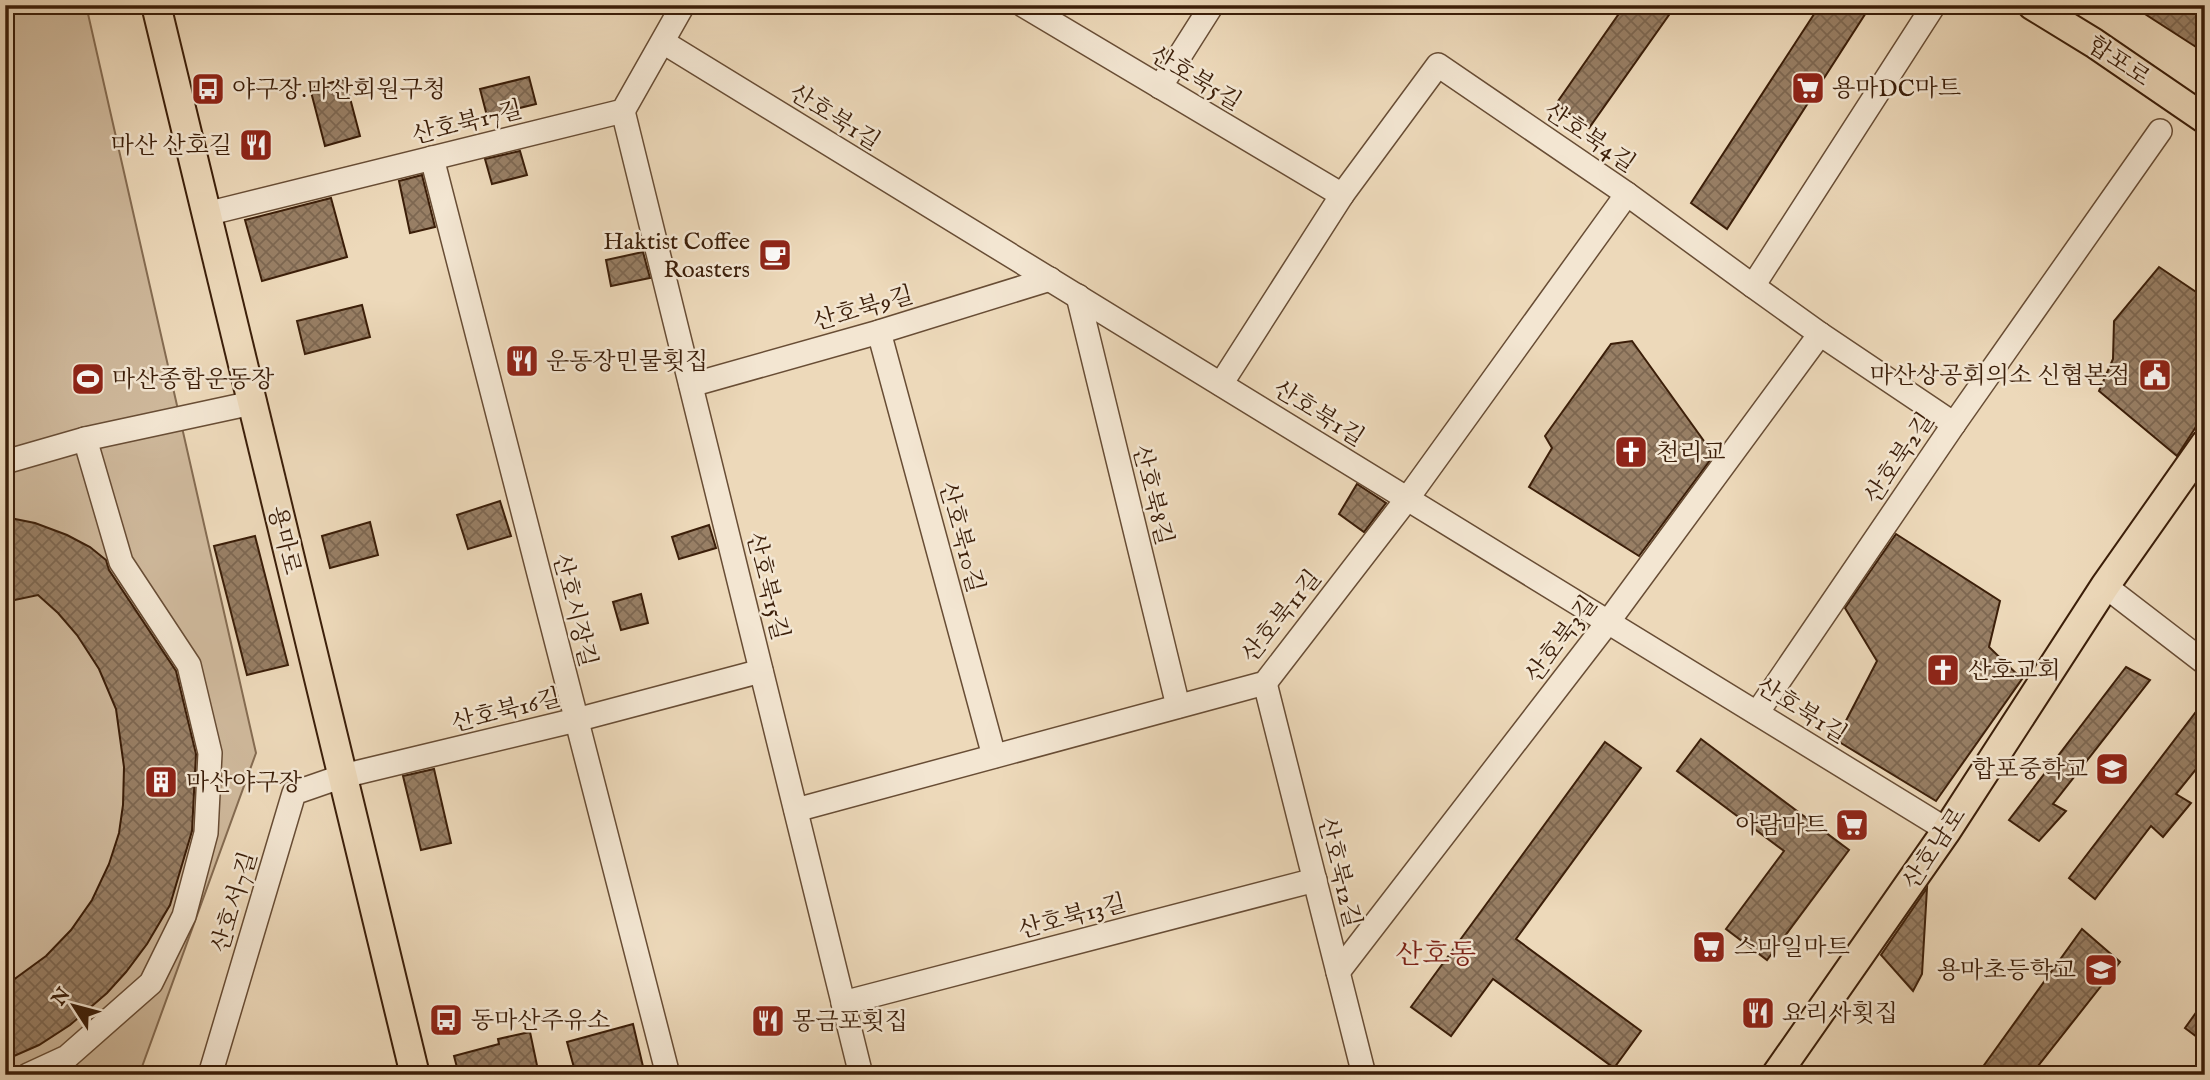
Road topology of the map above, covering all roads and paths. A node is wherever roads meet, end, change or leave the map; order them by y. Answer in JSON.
{"nodes":[{"id":1,"x":156,"y":5,"type":"edge"},
{"id":2,"x":684,"y":5,"type":"edge"},
{"id":3,"x":1023,"y":5,"type":"edge"},
{"id":4,"x":1212,"y":5,"type":"edge"},
{"id":5,"x":1934,"y":5,"type":"edge"},
{"id":6,"x":2032,"y":5,"type":"edge"},
{"id":7,"x":663,"y":42,"type":"junction"},
{"id":8,"x":1160,"y":87,"type":"junction"},
{"id":9,"x":623,"y":111,"type":"junction"},
{"id":10,"x":2205,"y":119,"type":"edge"},
{"id":11,"x":2160,"y":131,"type":"dead end"},
{"id":12,"x":432,"y":158,"type":"junction"},
{"id":13,"x":1627,"y":194,"type":"junction"},
{"id":14,"x":1342,"y":195,"type":"junction"},
{"id":15,"x":206,"y":214,"type":"junction"},
{"id":16,"x":1049,"y":279,"type":"junction"},
{"id":17,"x":1753,"y":286,"type":"junction"},
{"id":18,"x":1078,"y":296,"type":"junction"},
{"id":19,"x":879,"y":332,"type":"junction"},
{"id":20,"x":1820,"y":334,"type":"junction"},
{"id":21,"x":691,"y":384,"type":"junction"},
{"id":22,"x":1221,"y":384,"type":"junction"},
{"id":23,"x":252,"y":403,"type":"junction"},
{"id":24,"x":1954,"y":424,"type":"junction"},
{"id":25,"x":85,"y":439,"type":"junction"},
{"id":26,"x":2205,"y":444,"type":"edge"},
{"id":27,"x":5,"y":462,"type":"edge"},
{"id":28,"x":1407,"y":499,"type":"junction"},
{"id":29,"x":2105,"y":586,"type":"junction"},
{"id":30,"x":1608,"y":622,"type":"junction"},
{"id":31,"x":2205,"y":663,"type":"edge"},
{"id":32,"x":761,"y":671,"type":"junction"},
{"id":33,"x":1265,"y":683,"type":"junction"},
{"id":34,"x":1178,"y":706,"type":"junction"},
{"id":35,"x":1757,"y":713,"type":"junction"},
{"id":36,"x":576,"y":720,"type":"junction"},
{"id":37,"x":994,"y":756,"type":"junction"},
{"id":38,"x":343,"y":776,"type":"junction"},
{"id":39,"x":796,"y":810,"type":"junction"},
{"id":40,"x":1947,"y":830,"type":"junction"},
{"id":41,"x":1315,"y":880,"type":"junction"},
{"id":42,"x":1338,"y":972,"type":"junction"},
{"id":43,"x":843,"y":1003,"type":"junction"},
{"id":44,"x":28,"y":1075,"type":"edge"},
{"id":45,"x":210,"y":1075,"type":"edge"},
{"id":46,"x":415,"y":1075,"type":"edge"},
{"id":47,"x":667,"y":1075,"type":"edge"},
{"id":48,"x":861,"y":1075,"type":"edge"},
{"id":49,"x":1364,"y":1075,"type":"edge"},
{"id":50,"x":1776,"y":1075,"type":"edge"}],
"edges":[{"from":1,"to":15,"type":"main road","name":"용마로"},
{"from":2,"to":7,"type":"street"},
{"from":3,"to":8,"type":"street","name":"산호북5길"},
{"from":4,"to":8,"type":"street"},
{"from":5,"to":17,"type":"street"},
{"from":6,"to":10,"type":"main road","name":"합포로"},
{"from":7,"to":9,"type":"street"},
{"from":7,"to":16,"type":"street","name":"산호북1길"},
{"from":8,"to":14,"type":"street","name":"산호북5길"},
{"from":9,"to":12,"type":"street","name":"산호북17길"},
{"from":9,"to":21,"type":"street","name":"산호북15길"},
{"from":11,"to":24,"type":"street","name":"산호북2길"},
{"from":12,"to":15,"type":"street","name":"산호북17길"},
{"from":12,"to":36,"type":"street","name":"산호시장길"},
{"from":13,"to":14,"type":"street","name":"산호북4길"},
{"from":13,"to":17,"type":"street","name":"산호북4길"},
{"from":13,"to":28,"type":"street","name":"산호북11길"},
{"from":14,"to":22,"type":"street","name":"산호북4길"},
{"from":15,"to":23,"type":"main road","name":"용마로"},
{"from":16,"to":18,"type":"street","name":"산호북1길"},
{"from":16,"to":19,"type":"street","name":"산호북9길"},
{"from":17,"to":20,"type":"street","name":"산호북4길"},
{"from":18,"to":22,"type":"street","name":"산호북1길"},
{"from":18,"to":34,"type":"street","name":"산호북8길"},
{"from":19,"to":21,"type":"street","name":"산호북9길"},
{"from":19,"to":37,"type":"street","name":"산호북10길"},
{"from":20,"to":24,"type":"street","name":"산호북4길"},
{"from":20,"to":30,"type":"street","name":"산호북3길"},
{"from":21,"to":32,"type":"street","name":"산호북15길"},
{"from":22,"to":28,"type":"street","name":"산호북1길"},
{"from":23,"to":25,"type":"street"},
{"from":23,"to":38,"type":"main road","name":"용마로"},
{"from":24,"to":35,"type":"street","name":"산호북2길"},
{"from":25,"to":27,"type":"street"},
{"from":25,"to":44,"type":"street"},
{"from":26,"to":29,"type":"main road","name":"산호남로"},
{"from":28,"to":30,"type":"street","name":"산호북1길"},
{"from":28,"to":33,"type":"street","name":"산호북11길"},
{"from":29,"to":31,"type":"street"},
{"from":29,"to":40,"type":"main road","name":"산호남로"},
{"from":30,"to":35,"type":"street","name":"산호북1길"},
{"from":30,"to":42,"type":"street","name":"산호북3길"},
{"from":32,"to":36,"type":"street","name":"산호북16길"},
{"from":32,"to":39,"type":"street","name":"산호북15길"},
{"from":33,"to":34,"type":"street","name":"산호북11길"},
{"from":33,"to":41,"type":"street","name":"산호북12길"},
{"from":34,"to":37,"type":"street","name":"산호북11길"},
{"from":35,"to":40,"type":"street","name":"산호북1길"},
{"from":36,"to":38,"type":"street","name":"산호북16길"},
{"from":36,"to":47,"type":"street","name":"산호시장길"},
{"from":37,"to":39,"type":"street","name":"산호북11길"},
{"from":38,"to":45,"type":"street","name":"산호서7길"},
{"from":38,"to":46,"type":"main road","name":"용마로"},
{"from":39,"to":43,"type":"street","name":"산호북15길"},
{"from":40,"to":50,"type":"main road","name":"산호남로"},
{"from":41,"to":42,"type":"street","name":"산호북12길"},
{"from":41,"to":43,"type":"street","name":"산호북13길"},
{"from":42,"to":49,"type":"street","name":"산호북12길"},
{"from":43,"to":48,"type":"street","name":"산호북15길"}]}
